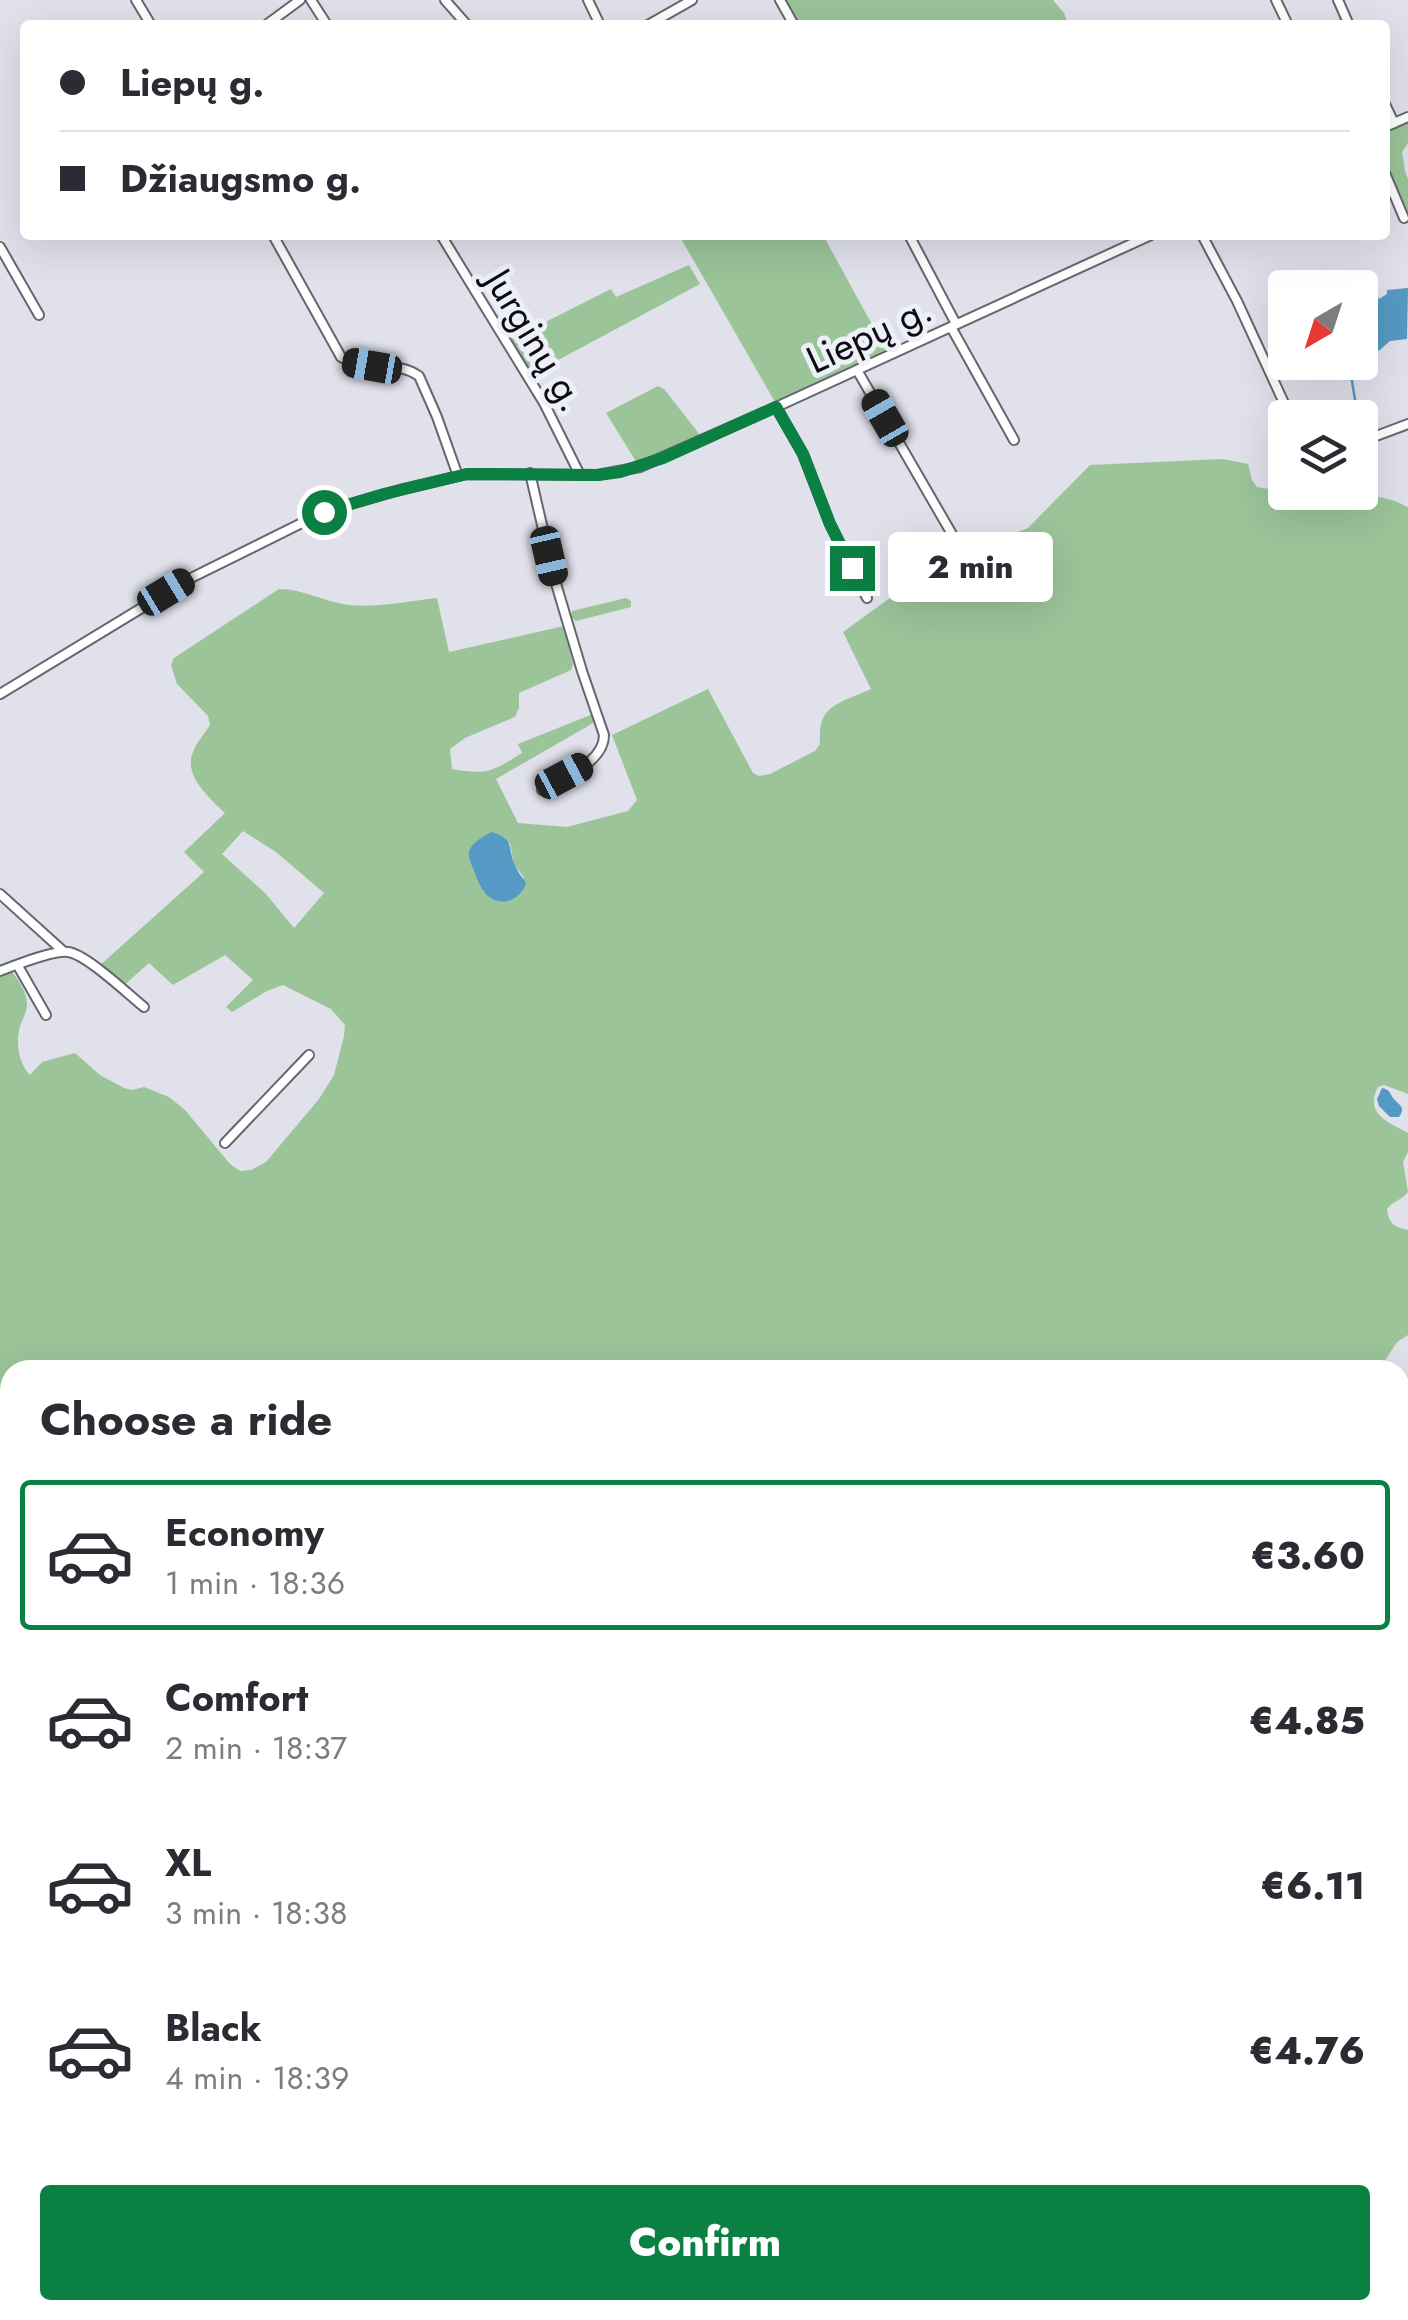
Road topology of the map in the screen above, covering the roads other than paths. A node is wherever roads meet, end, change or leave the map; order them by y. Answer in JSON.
{"nodes":[{"id":1,"x":300,"y":0,"type":"edge"},
{"id":2,"x":445,"y":0,"type":"edge"},
{"id":3,"x":692,"y":0,"type":"edge"},
{"id":4,"x":273,"y":20,"type":"edge"},
{"id":5,"x":462,"y":20,"type":"edge"},
{"id":6,"x":657,"y":20,"type":"edge"},
{"id":7,"x":1390,"y":185,"type":"edge"},
{"id":8,"x":1404,"y":218,"type":"dead end"},
{"id":9,"x":276,"y":240,"type":"edge"},
{"id":10,"x":444,"y":240,"type":"edge"},
{"id":11,"x":911,"y":240,"type":"edge"},
{"id":12,"x":1140,"y":240,"type":"edge"},
{"id":13,"x":1205,"y":240,"type":"edge"},
{"id":14,"x":0,"y":247,"type":"edge"},
{"id":15,"x":40,"y":314,"type":"dead end"},
{"id":16,"x":953,"y":326,"type":"junction"},
{"id":17,"x":857,"y":370,"type":"junction"},
{"id":18,"x":1283,"y":400,"type":"edge"},
{"id":19,"x":776,"y":407,"type":"junction"},
{"id":20,"x":1408,"y":424,"type":"edge"},
{"id":21,"x":1378,"y":435,"type":"edge"},
{"id":22,"x":1014,"y":440,"type":"dead end"},
{"id":23,"x":530,"y":474,"type":"junction"},
{"id":24,"x":580,"y":475,"type":"junction"},
{"id":25,"x":458,"y":476,"type":"junction"},
{"id":26,"x":960,"y":548,"type":"dead end"},
{"id":27,"x":866,"y":598,"type":"dead end"},
{"id":28,"x":0,"y":694,"type":"edge"},
{"id":29,"x":542,"y":790,"type":"dead end"},
{"id":30,"x":0,"y":894,"type":"edge"},
{"id":31,"x":63,"y":951,"type":"junction"},
{"id":32,"x":18,"y":966,"type":"junction"},
{"id":33,"x":0,"y":970,"type":"edge"},
{"id":34,"x":144,"y":1007,"type":"dead end"},
{"id":35,"x":46,"y":1016,"type":"dead end"},
{"id":36,"x":309,"y":1055,"type":"dead end"},
{"id":37,"x":225,"y":1143,"type":"dead end"}],
"edges":[{"from":1,"to":4,"type":"street"},
{"from":2,"to":5,"type":"street"},
{"from":3,"to":6,"type":"street"},
{"from":7,"to":8,"type":"street"},
{"from":9,"to":25,"type":"street"},
{"from":10,"to":24,"type":"street","name":"Jurginų g."},
{"from":11,"to":16,"type":"street"},
{"from":12,"to":16,"type":"street","name":"Liepų g."},
{"from":13,"to":18,"type":"street"},
{"from":14,"to":15,"type":"street"},
{"from":16,"to":17,"type":"street","name":"Liepų g."},
{"from":16,"to":22,"type":"street"},
{"from":17,"to":19,"type":"street","name":"Liepų g."},
{"from":17,"to":26,"type":"street"},
{"from":19,"to":24,"type":"street","name":"Liepų g."},
{"from":19,"to":27,"type":"street"},
{"from":20,"to":21,"type":"street"},
{"from":23,"to":24,"type":"street","name":"Liepų g."},
{"from":23,"to":25,"type":"street","name":"Liepų g."},
{"from":23,"to":29,"type":"street"},
{"from":25,"to":28,"type":"street","name":"Liepų g."},
{"from":30,"to":31,"type":"street"},
{"from":31,"to":32,"type":"street"},
{"from":31,"to":34,"type":"street"},
{"from":32,"to":33,"type":"street"},
{"from":32,"to":35,"type":"street"},
{"from":36,"to":37,"type":"street"}]}
